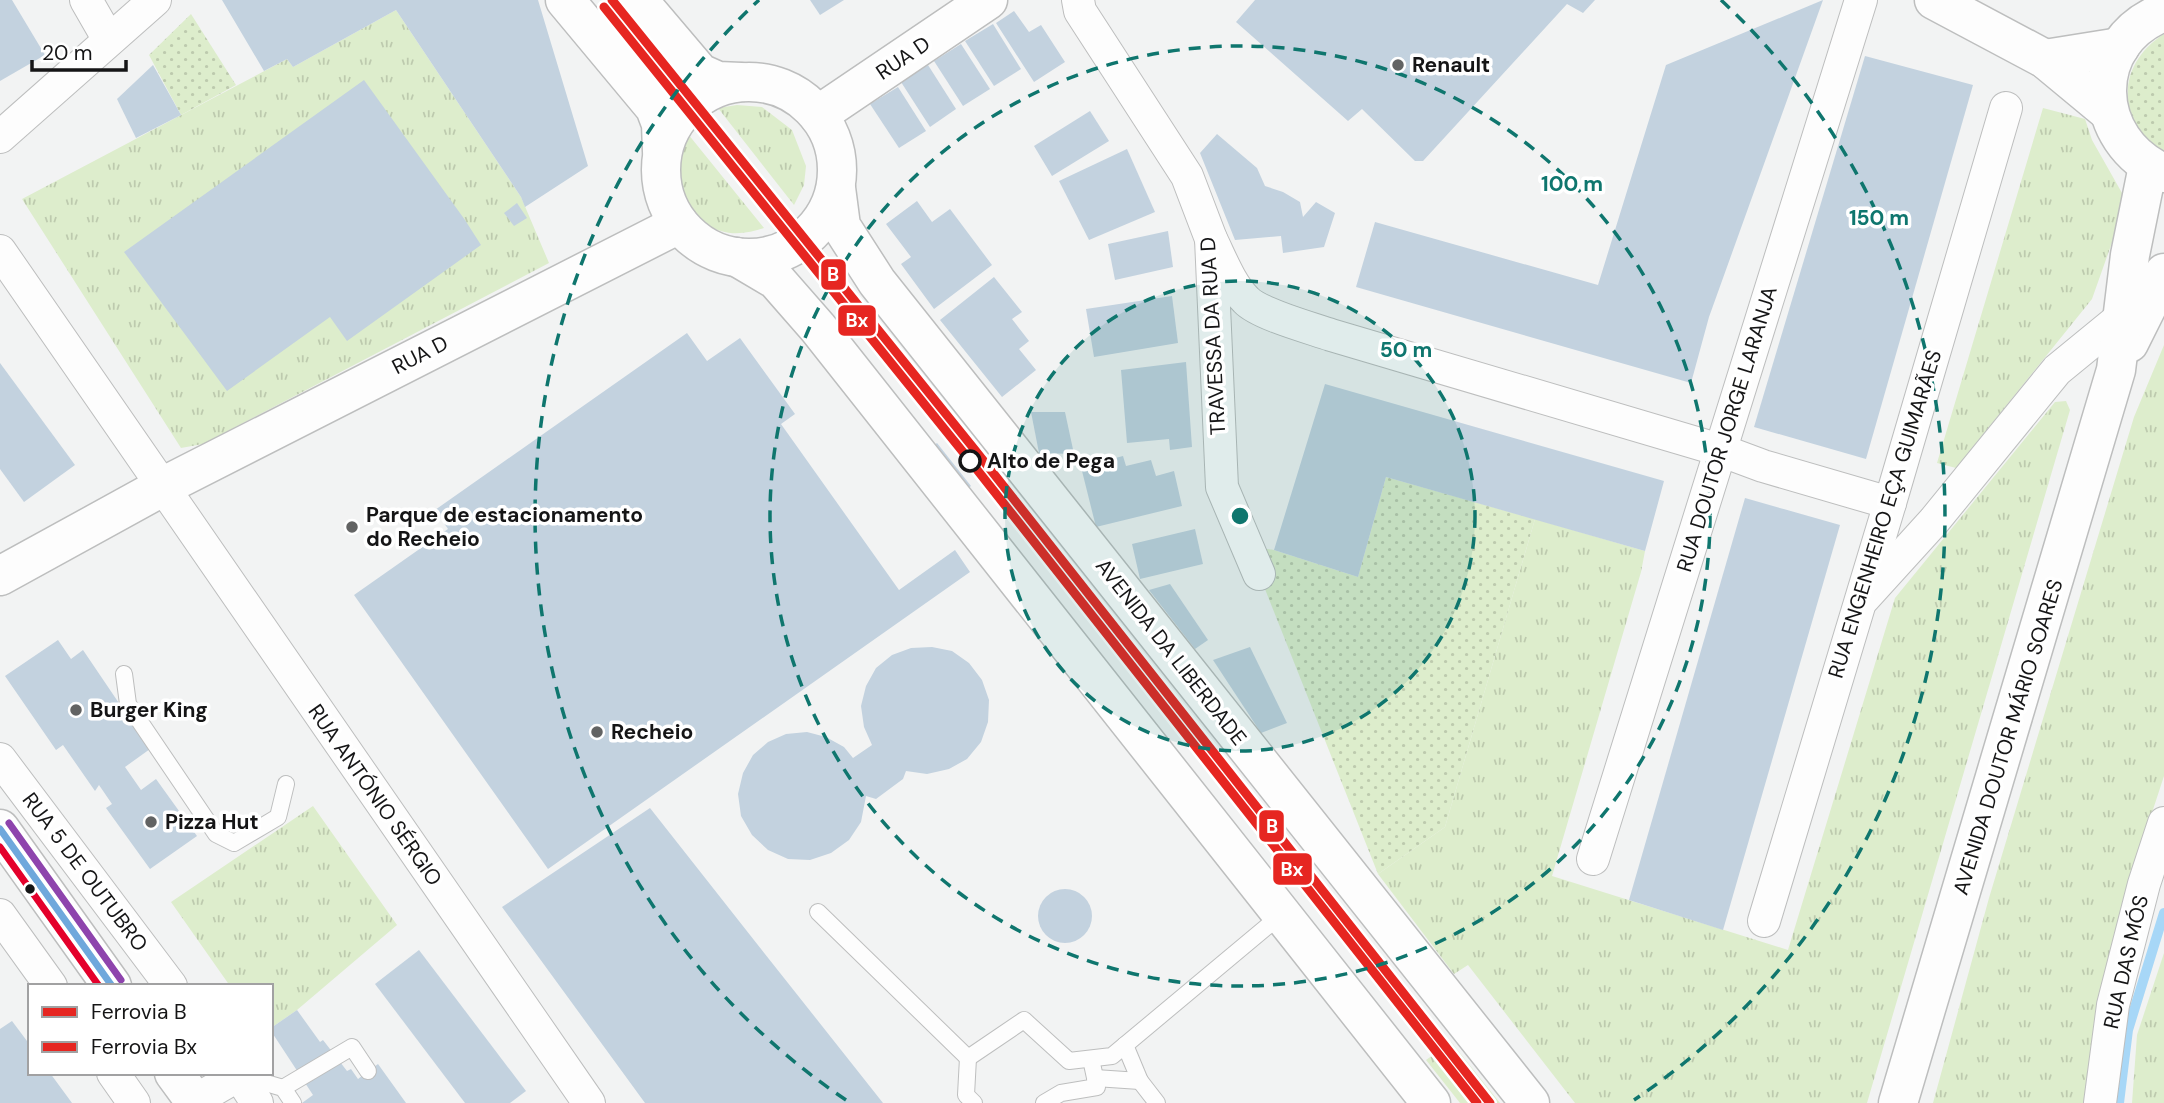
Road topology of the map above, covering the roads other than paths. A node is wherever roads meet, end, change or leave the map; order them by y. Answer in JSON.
{"nodes":[{"id":1,"x":86,"y":0,"type":"edge"},
{"id":2,"x":155,"y":0,"type":"edge"},
{"id":3,"x":565,"y":0,"type":"edge"},
{"id":4,"x":638,"y":0,"type":"edge"},
{"id":5,"x":988,"y":0,"type":"edge"},
{"id":6,"x":1078,"y":0,"type":"edge"},
{"id":7,"x":1861,"y":0,"type":"edge"},
{"id":8,"x":1934,"y":0,"type":"edge"},
{"id":9,"x":2164,"y":12,"type":"edge"},
{"id":10,"x":109,"y":40,"type":"junction"},
{"id":11,"x":2120,"y":47,"type":"junction"},
{"id":12,"x":2045,"y":59,"type":"junction"},
{"id":13,"x":741,"y":82,"type":"junction"},
{"id":14,"x":2006,"y":108,"type":"dead end"},
{"id":15,"x":2109,"y":112,"type":"junction"},
{"id":16,"x":818,"y":115,"type":"junction"},
{"id":17,"x":0,"y":137,"type":"edge"},
{"id":18,"x":662,"y":151,"type":"junction"},
{"id":19,"x":2156,"y":170,"type":"edge"},
{"id":20,"x":836,"y":188,"type":"junction"},
{"id":21,"x":680,"y":224,"type":"junction"},
{"id":22,"x":1211,"y":239,"type":"junction"},
{"id":23,"x":0,"y":251,"type":"edge"},
{"id":24,"x":737,"y":257,"type":"junction"},
{"id":25,"x":2164,"y":273,"type":"edge"},
{"id":26,"x":2123,"y":316,"type":"junction"},
{"id":27,"x":2116,"y":370,"type":"junction"},
{"id":28,"x":1720,"y":450,"type":"junction"},
{"id":29,"x":162,"y":486,"type":"junction"},
{"id":30,"x":1890,"y":503,"type":"junction"},
{"id":31,"x":1259,"y":574,"type":"dead end"},
{"id":32,"x":0,"y":576,"type":"edge"},
{"id":33,"x":1858,"y":604,"type":"junction"},
{"id":34,"x":124,"y":674,"type":"dead end"},
{"id":35,"x":0,"y":758,"type":"edge"},
{"id":36,"x":286,"y":784,"type":"dead end"},
{"id":37,"x":2164,"y":823,"type":"edge"},
{"id":38,"x":0,"y":829,"type":"edge"},
{"id":39,"x":1593,"y":859,"type":"dead end"},
{"id":40,"x":818,"y":912,"type":"dead end"},
{"id":41,"x":1282,"y":914,"type":"junction"},
{"id":42,"x":0,"y":915,"type":"edge"},
{"id":43,"x":1764,"y":921,"type":"dead end"},
{"id":44,"x":50,"y":984,"type":"edge"},
{"id":45,"x":111,"y":984,"type":"edge"},
{"id":46,"x":170,"y":984,"type":"edge"},
{"id":47,"x":1125,"y":1045,"type":"junction"},
{"id":48,"x":968,"y":1058,"type":"junction"},
{"id":49,"x":1090,"y":1059,"type":"junction"},
{"id":50,"x":368,"y":1071,"type":"dead end"},
{"id":51,"x":114,"y":1075,"type":"edge"},
{"id":52,"x":235,"y":1075,"type":"edge"},
{"id":53,"x":239,"y":1075,"type":"edge"},
{"id":54,"x":1095,"y":1078,"type":"junction"},
{"id":55,"x":1140,"y":1081,"type":"junction"},
{"id":56,"x":188,"y":1092,"type":"edge"},
{"id":57,"x":270,"y":1096,"type":"edge"},
{"id":58,"x":134,"y":1103,"type":"edge"},
{"id":59,"x":293,"y":1103,"type":"edge"},
{"id":60,"x":589,"y":1103,"type":"edge"},
{"id":61,"x":974,"y":1103,"type":"edge"},
{"id":62,"x":1044,"y":1103,"type":"edge"},
{"id":63,"x":1157,"y":1103,"type":"edge"},
{"id":64,"x":1431,"y":1103,"type":"edge"},
{"id":65,"x":1530,"y":1103,"type":"edge"},
{"id":66,"x":1898,"y":1103,"type":"edge"},
{"id":67,"x":2100,"y":1103,"type":"edge"}],
"edges":[{"from":1,"to":10,"type":"street"},
{"from":2,"to":10,"type":"street"},
{"from":3,"to":18,"type":"street"},
{"from":4,"to":13,"type":"street"},
{"from":5,"to":16,"type":"street","name":"RUA D"},
{"from":6,"to":22,"type":"street","name":"TRAVESSA DA RUA D"},
{"from":7,"to":28,"type":"street","name":"RUA DOUTOR JORGE LARANJA"},
{"from":8,"to":12,"type":"street"},
{"from":9,"to":11,"type":"street"},
{"from":10,"to":17,"type":"street"},
{"from":11,"to":12,"type":"street"},
{"from":11,"to":15,"type":"street"},
{"from":12,"to":15,"type":"street"},
{"from":13,"to":16,"type":"street"},
{"from":13,"to":18,"type":"street"},
{"from":14,"to":30,"type":"street","name":"RUA ENGENHEIRO EÇA GUIMARÃES"},
{"from":15,"to":19,"type":"street"},
{"from":16,"to":20,"type":"street"},
{"from":18,"to":21,"type":"street"},
{"from":19,"to":26,"type":"street","name":"AVENIDA DOUTOR MÁRIO SOARES"},
{"from":20,"to":24,"type":"street"},
{"from":20,"to":65,"type":"street","name":"AVENIDA DA LIBERDADE"},
{"from":21,"to":24,"type":"street"},
{"from":21,"to":29,"type":"street","name":"RUA D"},
{"from":22,"to":28,"type":"street"},
{"from":22,"to":31,"type":"street","name":"TRAVESSA DA RUA D"},
{"from":23,"to":29,"type":"street","name":"RUA ANTÓNIO SÉRGIO"},
{"from":24,"to":41,"type":"street"},
{"from":25,"to":27,"type":"street","name":"AVENIDA DOUTOR MÁRIO SOARES"},
{"from":26,"to":27,"type":"street","name":"AVENIDA DOUTOR MÁRIO SOARES"},
{"from":26,"to":33,"type":"street"},
{"from":27,"to":66,"type":"street","name":"AVENIDA DOUTOR MÁRIO SOARES"},
{"from":28,"to":30,"type":"street"},
{"from":28,"to":39,"type":"street","name":"RUA DOUTOR JORGE LARANJA"},
{"from":29,"to":32,"type":"street","name":"RUA D"},
{"from":29,"to":60,"type":"street","name":"RUA ANTÓNIO SÉRGIO"},
{"from":30,"to":33,"type":"street","name":"RUA ENGENHEIRO EÇA GUIMARÃES"},
{"from":33,"to":43,"type":"street","name":"RUA ENGENHEIRO EÇA GUIMARÃES"},
{"from":34,"to":36,"type":"lane"},
{"from":35,"to":46,"type":"street","name":"RUA 5 DE OUTUBRO"},
{"from":37,"to":67,"type":"street","name":"RUA DAS MÓS"},
{"from":38,"to":45,"type":"street","name":"RUA 5 DE OUTUBRO"},
{"from":40,"to":48,"type":"lane"},
{"from":41,"to":47,"type":"lane"},
{"from":41,"to":64,"type":"street"},
{"from":42,"to":44,"type":"street"},
{"from":47,"to":49,"type":"lane"},
{"from":47,"to":55,"type":"lane"},
{"from":48,"to":49,"type":"lane"},
{"from":48,"to":61,"type":"lane"},
{"from":49,"to":54,"type":"lane"},
{"from":50,"to":57,"type":"lane"},
{"from":51,"to":58,"type":"street"},
{"from":52,"to":56,"type":"street"},
{"from":53,"to":57,"type":"street"},
{"from":54,"to":55,"type":"lane"},
{"from":54,"to":62,"type":"lane"},
{"from":55,"to":63,"type":"lane"},
{"from":57,"to":59,"type":"lane"}]}
